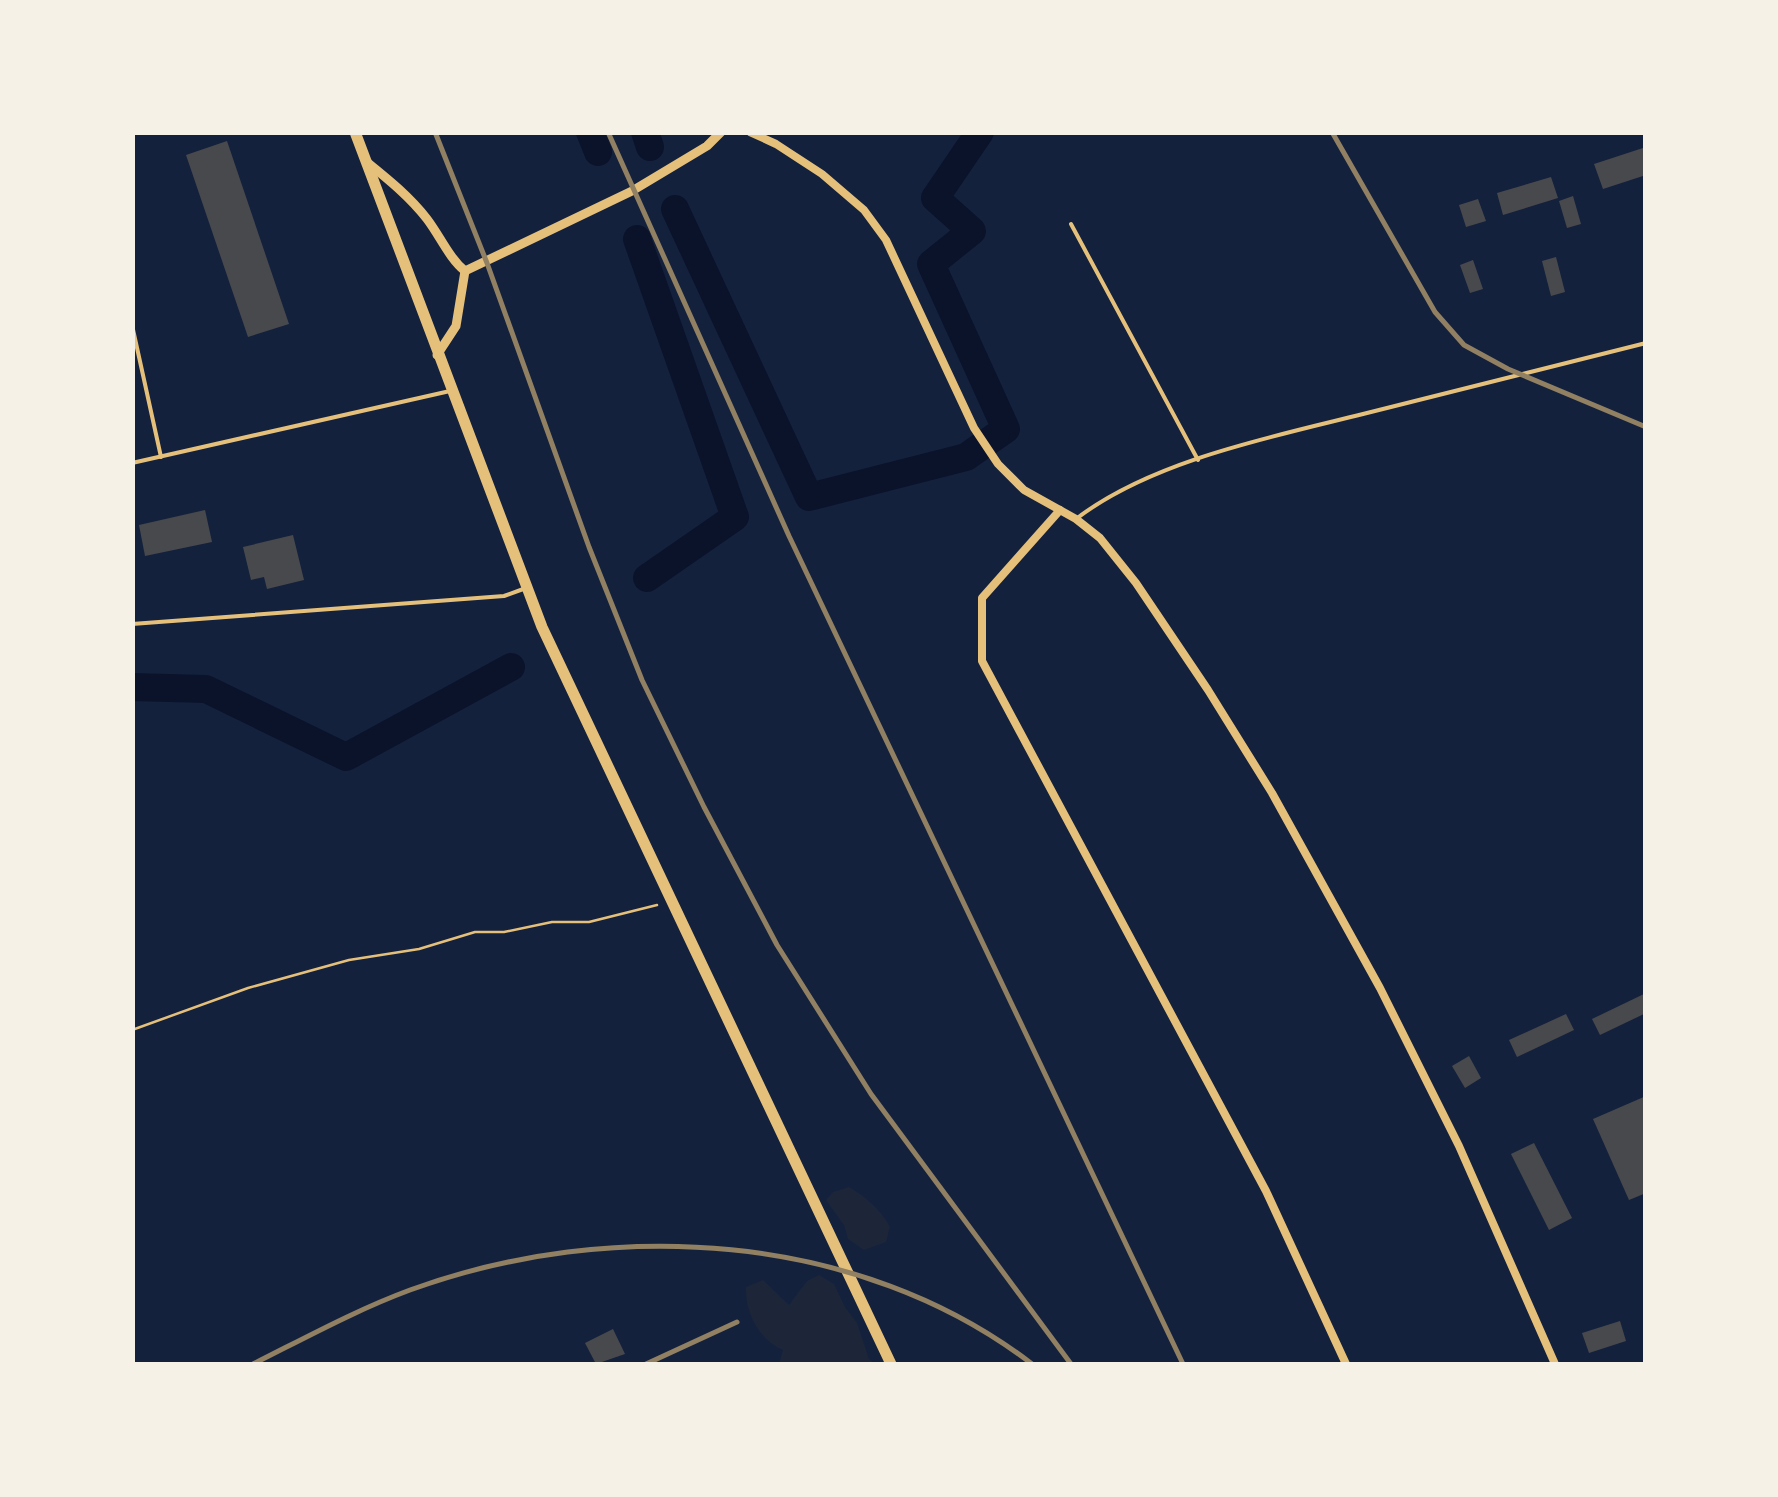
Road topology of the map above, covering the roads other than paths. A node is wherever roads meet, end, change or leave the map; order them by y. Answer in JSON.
{"nodes":[{"id":1,"x":355,"y":132,"type":"edge"},
{"id":2,"x":721,"y":132,"type":"edge"},
{"id":3,"x":750,"y":132,"type":"edge"},
{"id":4,"x":366,"y":160,"type":"junction"},
{"id":5,"x":1072,"y":224,"type":"dead end"},
{"id":6,"x":465,"y":271,"type":"junction"},
{"id":7,"x":132,"y":324,"type":"edge"},
{"id":8,"x":1646,"y":343,"type":"edge"},
{"id":9,"x":438,"y":355,"type":"junction"},
{"id":10,"x":450,"y":391,"type":"junction"},
{"id":11,"x":161,"y":456,"type":"junction"},
{"id":12,"x":1198,"y":460,"type":"junction"},
{"id":13,"x":132,"y":463,"type":"edge"},
{"id":14,"x":1060,"y":510,"type":"junction"},
{"id":15,"x":1076,"y":518,"type":"junction"},
{"id":16,"x":526,"y":588,"type":"junction"},
{"id":17,"x":132,"y":624,"type":"edge"},
{"id":18,"x":892,"y":1364,"type":"edge"},
{"id":19,"x":1346,"y":1364,"type":"edge"},
{"id":20,"x":1555,"y":1364,"type":"edge"}],
"edges":[{"from":1,"to":4,"type":"main road"},
{"from":2,"to":6,"type":"street"},
{"from":3,"to":14,"type":"street"},
{"from":4,"to":6,"type":"street"},
{"from":4,"to":9,"type":"main road"},
{"from":5,"to":12,"type":"lane"},
{"from":6,"to":9,"type":"street"},
{"from":7,"to":11,"type":"lane"},
{"from":8,"to":12,"type":"lane"},
{"from":9,"to":10,"type":"main road"},
{"from":10,"to":11,"type":"lane"},
{"from":10,"to":16,"type":"main road"},
{"from":11,"to":13,"type":"lane"},
{"from":12,"to":15,"type":"lane"},
{"from":14,"to":15,"type":"street"},
{"from":14,"to":19,"type":"street"},
{"from":15,"to":20,"type":"street"},
{"from":16,"to":17,"type":"lane"},
{"from":16,"to":18,"type":"main road"}]}
